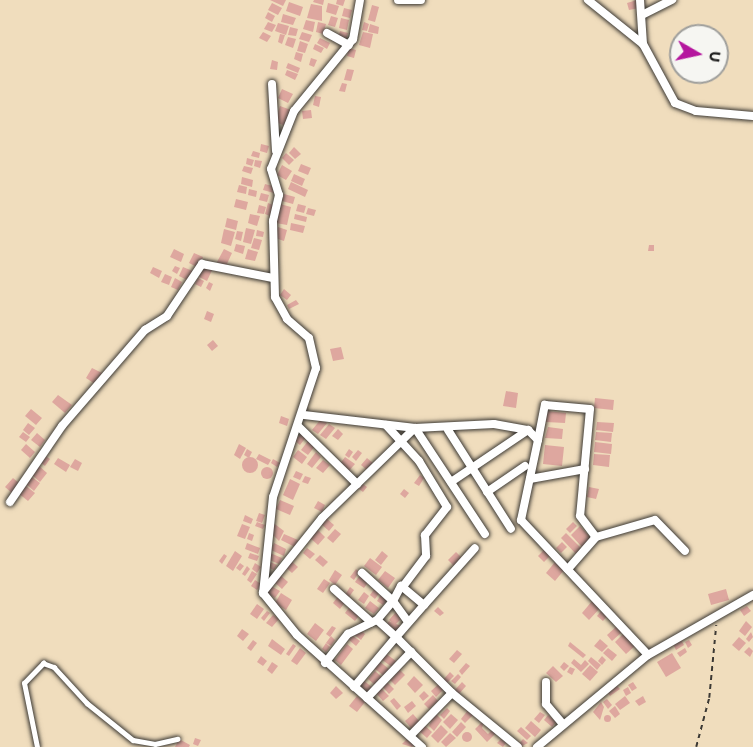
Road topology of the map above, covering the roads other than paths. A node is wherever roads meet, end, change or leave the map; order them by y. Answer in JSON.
{"nodes":[{"id":1,"x":360,"y":0,"type":"edge"},
{"id":2,"x":398,"y":0,"type":"edge"},
{"id":3,"x":421,"y":0,"type":"edge"},
{"id":4,"x":588,"y":0,"type":"edge"},
{"id":5,"x":640,"y":0,"type":"edge"},
{"id":6,"x":672,"y":0,"type":"edge"},
{"id":7,"x":642,"y":15,"type":"junction"},
{"id":8,"x":327,"y":33,"type":"dead end"},
{"id":9,"x":643,"y":44,"type":"junction"},
{"id":10,"x":349,"y":45,"type":"junction"},
{"id":11,"x":272,"y":84,"type":"dead end"},
{"id":12,"x":753,"y":116,"type":"edge"},
{"id":13,"x":276,"y":151,"type":"junction"},
{"id":14,"x":273,"y":278,"type":"junction"},
{"id":15,"x":303,"y":415,"type":"junction"},
{"id":16,"x":386,"y":425,"type":"junction"},
{"id":17,"x":298,"y":426,"type":"junction"},
{"id":18,"x":415,"y":428,"type":"junction"},
{"id":19,"x":447,"y":430,"type":"junction"},
{"id":20,"x":528,"y":430,"type":"junction"},
{"id":21,"x":538,"y":440,"type":"junction"},
{"id":22,"x":402,"y":443,"type":"junction"},
{"id":23,"x":470,"y":465,"type":"junction"},
{"id":24,"x":525,"y":466,"type":"dead end"},
{"id":25,"x":585,"y":469,"type":"junction"},
{"id":26,"x":530,"y":479,"type":"junction"},
{"id":27,"x":451,"y":482,"type":"junction"},
{"id":28,"x":357,"y":484,"type":"junction"},
{"id":29,"x":487,"y":492,"type":"junction"},
{"id":30,"x":10,"y":502,"type":"dead end"},
{"id":31,"x":511,"y":529,"type":"dead end"},
{"id":32,"x":485,"y":534,"type":"dead end"},
{"id":33,"x":596,"y":537,"type":"junction"},
{"id":34,"x":475,"y":548,"type":"dead end"},
{"id":35,"x":685,"y":551,"type":"dead end"},
{"id":36,"x":568,"y":569,"type":"junction"},
{"id":37,"x":362,"y":573,"type":"dead end"},
{"id":38,"x":404,"y":585,"type":"junction"},
{"id":39,"x":334,"y":589,"type":"dead end"},
{"id":40,"x":263,"y":593,"type":"junction"},
{"id":41,"x":753,"y":595,"type":"edge"},
{"id":42,"x":393,"y":601,"type":"junction"},
{"id":43,"x":423,"y":605,"type":"junction"},
{"id":44,"x":374,"y":621,"type":"junction"},
{"id":45,"x":408,"y":622,"type":"junction"},
{"id":46,"x":396,"y":637,"type":"junction"},
{"id":47,"x":411,"y":652,"type":"junction"},
{"id":48,"x":648,"y":655,"type":"junction"},
{"id":49,"x":325,"y":663,"type":"junction"},
{"id":50,"x":546,"y":682,"type":"dead end"},
{"id":51,"x":354,"y":687,"type":"junction"},
{"id":52,"x":453,"y":693,"type":"junction"},
{"id":53,"x":367,"y":698,"type":"junction"},
{"id":54,"x":562,"y":723,"type":"junction"},
{"id":55,"x":410,"y":736,"type":"junction"},
{"id":56,"x":177,"y":739,"type":"dead end"},
{"id":57,"x":37,"y":747,"type":"edge"},
{"id":58,"x":422,"y":747,"type":"edge"},
{"id":59,"x":518,"y":747,"type":"edge"},
{"id":60,"x":537,"y":747,"type":"edge"}],
"edges":[{"from":1,"to":10,"type":"street"},
{"from":2,"to":3,"type":"street"},
{"from":4,"to":9,"type":"street"},
{"from":5,"to":7,"type":"street"},
{"from":6,"to":7,"type":"street"},
{"from":7,"to":9,"type":"street"},
{"from":8,"to":10,"type":"street"},
{"from":9,"to":12,"type":"street"},
{"from":10,"to":13,"type":"street"},
{"from":11,"to":13,"type":"street"},
{"from":13,"to":14,"type":"street"},
{"from":14,"to":15,"type":"street"},
{"from":14,"to":30,"type":"street"},
{"from":15,"to":16,"type":"street"},
{"from":15,"to":17,"type":"street"},
{"from":16,"to":18,"type":"street"},
{"from":16,"to":22,"type":"street"},
{"from":17,"to":28,"type":"street"},
{"from":17,"to":40,"type":"street"},
{"from":18,"to":19,"type":"street"},
{"from":18,"to":22,"type":"street"},
{"from":18,"to":27,"type":"street"},
{"from":19,"to":20,"type":"street"},
{"from":19,"to":23,"type":"street"},
{"from":20,"to":21,"type":"street"},
{"from":20,"to":23,"type":"street"},
{"from":21,"to":25,"type":"street"},
{"from":21,"to":26,"type":"street"},
{"from":22,"to":28,"type":"street"},
{"from":22,"to":38,"type":"street"},
{"from":23,"to":27,"type":"street"},
{"from":23,"to":29,"type":"street"},
{"from":24,"to":29,"type":"street"},
{"from":25,"to":26,"type":"street"},
{"from":25,"to":33,"type":"street"},
{"from":26,"to":36,"type":"street"},
{"from":27,"to":32,"type":"street"},
{"from":28,"to":40,"type":"street"},
{"from":29,"to":31,"type":"street"},
{"from":33,"to":35,"type":"street"},
{"from":33,"to":36,"type":"street"},
{"from":34,"to":43,"type":"street"},
{"from":36,"to":48,"type":"street"},
{"from":37,"to":42,"type":"street"},
{"from":38,"to":42,"type":"street"},
{"from":38,"to":43,"type":"street"},
{"from":39,"to":44,"type":"street"},
{"from":40,"to":49,"type":"street"},
{"from":41,"to":48,"type":"street"},
{"from":42,"to":44,"type":"street"},
{"from":42,"to":45,"type":"street"},
{"from":43,"to":45,"type":"street"},
{"from":44,"to":46,"type":"street"},
{"from":44,"to":49,"type":"street"},
{"from":45,"to":46,"type":"street"},
{"from":46,"to":47,"type":"street"},
{"from":46,"to":51,"type":"street"},
{"from":47,"to":52,"type":"street"},
{"from":47,"to":53,"type":"street"},
{"from":48,"to":54,"type":"street"},
{"from":49,"to":51,"type":"street"},
{"from":50,"to":54,"type":"street"},
{"from":51,"to":53,"type":"street"},
{"from":52,"to":55,"type":"street"},
{"from":52,"to":59,"type":"street"},
{"from":53,"to":55,"type":"street"},
{"from":54,"to":60,"type":"street"},
{"from":55,"to":58,"type":"street"},
{"from":56,"to":57,"type":"lane"}]}
